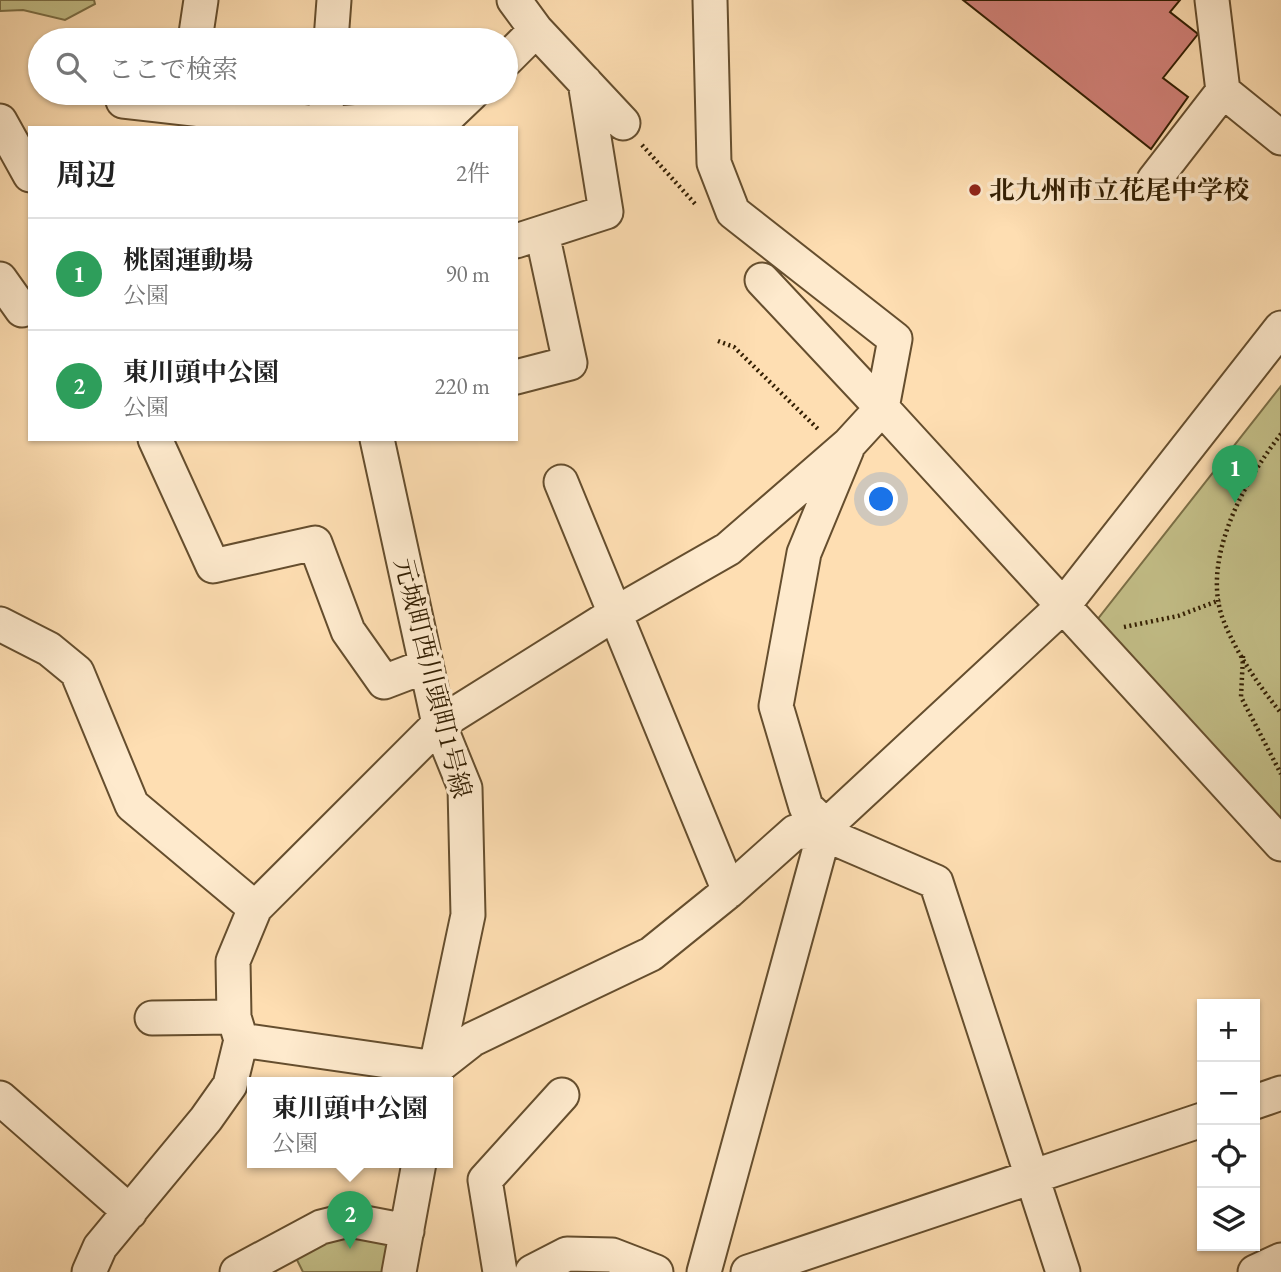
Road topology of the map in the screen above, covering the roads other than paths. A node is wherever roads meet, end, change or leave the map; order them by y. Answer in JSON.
{"nodes":[{"id":1,"x":201,"y":0,"type":"edge"},
{"id":2,"x":334,"y":0,"type":"edge"},
{"id":3,"x":514,"y":0,"type":"edge"},
{"id":4,"x":710,"y":0,"type":"edge"},
{"id":5,"x":1212,"y":0,"type":"edge"},
{"id":6,"x":197,"y":28,"type":"edge"},
{"id":7,"x":332,"y":28,"type":"edge"},
{"id":8,"x":537,"y":30,"type":"junction"},
{"id":9,"x":518,"y":48,"type":"edge"},
{"id":10,"x":585,"y":82,"type":"junction"},
{"id":11,"x":1223,"y":91,"type":"junction"},
{"id":12,"x":227,"y":105,"type":"edge"},
{"id":13,"x":459,"y":105,"type":"edge"},
{"id":14,"x":326,"y":115,"type":"edge"},
{"id":15,"x":0,"y":121,"type":"edge"},
{"id":16,"x":623,"y":123,"type":"road end"},
{"id":17,"x":1269,"y":128,"type":"edge"},
{"id":18,"x":28,"y":171,"type":"edge"},
{"id":19,"x":1154,"y":180,"type":"dead end"},
{"id":20,"x":529,"y":237,"type":"edge"},
{"id":21,"x":0,"y":279,"type":"edge"},
{"id":22,"x":762,"y":280,"type":"dead end"},
{"id":23,"x":28,"y":308,"type":"edge"},
{"id":24,"x":1281,"y":328,"type":"edge"},
{"id":25,"x":518,"y":376,"type":"edge"},
{"id":26,"x":882,"y":408,"type":"junction"},
{"id":27,"x":156,"y":441,"type":"edge"},
{"id":28,"x":377,"y":441,"type":"edge"},
{"id":29,"x":845,"y":447,"type":"junction"},
{"id":30,"x":561,"y":482,"type":"dead end"},
{"id":31,"x":1063,"y":606,"type":"junction"},
{"id":32,"x":616,"y":613,"type":"junction"},
{"id":33,"x":0,"y":624,"type":"edge"},
{"id":34,"x":426,"y":666,"type":"junction"},
{"id":35,"x":439,"y":724,"type":"junction"},
{"id":36,"x":824,"y":829,"type":"junction"},
{"id":37,"x":1281,"y":844,"type":"edge"},
{"id":38,"x":729,"y":891,"type":"junction"},
{"id":39,"x":255,"y":908,"type":"junction"},
{"id":40,"x":152,"y":1018,"type":"dead end"},
{"id":41,"x":238,"y":1028,"type":"junction"},
{"id":42,"x":434,"y":1075,"type":"edge"},
{"id":43,"x":1281,"y":1093,"type":"edge"},
{"id":44,"x":562,"y":1095,"type":"dead end"},
{"id":45,"x":0,"y":1098,"type":"edge"},
{"id":46,"x":1260,"y":1100,"type":"edge"},
{"id":47,"x":1197,"y":1122,"type":"edge"},
{"id":48,"x":418,"y":1168,"type":"edge"},
{"id":49,"x":1031,"y":1179,"type":"junction"},
{"id":50,"x":130,"y":1212,"type":"junction"},
{"id":51,"x":407,"y":1231,"type":"junction"},
{"id":52,"x":1281,"y":1260,"type":"edge"},
{"id":53,"x":801,"y":1264,"type":"edge"},
{"id":54,"x":89,"y":1272,"type":"edge"},
{"id":55,"x":237,"y":1272,"type":"edge"},
{"id":56,"x":399,"y":1272,"type":"edge"},
{"id":57,"x":500,"y":1272,"type":"edge"},
{"id":58,"x":532,"y":1272,"type":"edge"},
{"id":59,"x":656,"y":1272,"type":"edge"},
{"id":60,"x":704,"y":1272,"type":"edge"},
{"id":61,"x":748,"y":1272,"type":"edge"},
{"id":62,"x":1063,"y":1272,"type":"edge"},
{"id":63,"x":1255,"y":1272,"type":"edge"}],
"edges":[{"from":1,"to":6,"type":"street"},
{"from":2,"to":7,"type":"street"},
{"from":3,"to":8,"type":"street"},
{"from":4,"to":26,"type":"street"},
{"from":5,"to":11,"type":"street"},
{"from":8,"to":9,"type":"street"},
{"from":8,"to":10,"type":"street"},
{"from":10,"to":16,"type":"street"},
{"from":10,"to":20,"type":"street"},
{"from":11,"to":17,"type":"street"},
{"from":11,"to":19,"type":"street"},
{"from":12,"to":14,"type":"street"},
{"from":13,"to":14,"type":"street"},
{"from":15,"to":18,"type":"street"},
{"from":20,"to":25,"type":"street"},
{"from":21,"to":23,"type":"street"},
{"from":22,"to":26,"type":"street"},
{"from":24,"to":31,"type":"street"},
{"from":26,"to":29,"type":"street"},
{"from":26,"to":31,"type":"street"},
{"from":27,"to":34,"type":"street"},
{"from":28,"to":34,"type":"street","name":"元城町西川頭町1号線"},
{"from":29,"to":32,"type":"street"},
{"from":29,"to":36,"type":"street"},
{"from":30,"to":32,"type":"street"},
{"from":31,"to":36,"type":"street"},
{"from":31,"to":37,"type":"street"},
{"from":32,"to":35,"type":"street"},
{"from":32,"to":38,"type":"street"},
{"from":33,"to":39,"type":"street"},
{"from":34,"to":35,"type":"street","name":"元城町西川頭町1号線"},
{"from":35,"to":39,"type":"street"},
{"from":35,"to":42,"type":"street","name":"元城町西川頭町1号線"},
{"from":36,"to":38,"type":"street"},
{"from":36,"to":49,"type":"street"},
{"from":36,"to":60,"type":"street"},
{"from":38,"to":42,"type":"street"},
{"from":39,"to":41,"type":"street"},
{"from":40,"to":41,"type":"street"},
{"from":41,"to":42,"type":"street"},
{"from":41,"to":50,"type":"street"},
{"from":43,"to":46,"type":"street"},
{"from":44,"to":57,"type":"street"},
{"from":45,"to":50,"type":"street"},
{"from":47,"to":49,"type":"street"},
{"from":48,"to":51,"type":"street"},
{"from":49,"to":53,"type":"street"},
{"from":49,"to":62,"type":"street"},
{"from":50,"to":54,"type":"street"},
{"from":51,"to":55,"type":"street"},
{"from":51,"to":56,"type":"street"},
{"from":52,"to":63,"type":"street"},
{"from":53,"to":61,"type":"street"},
{"from":58,"to":59,"type":"street"}]}
